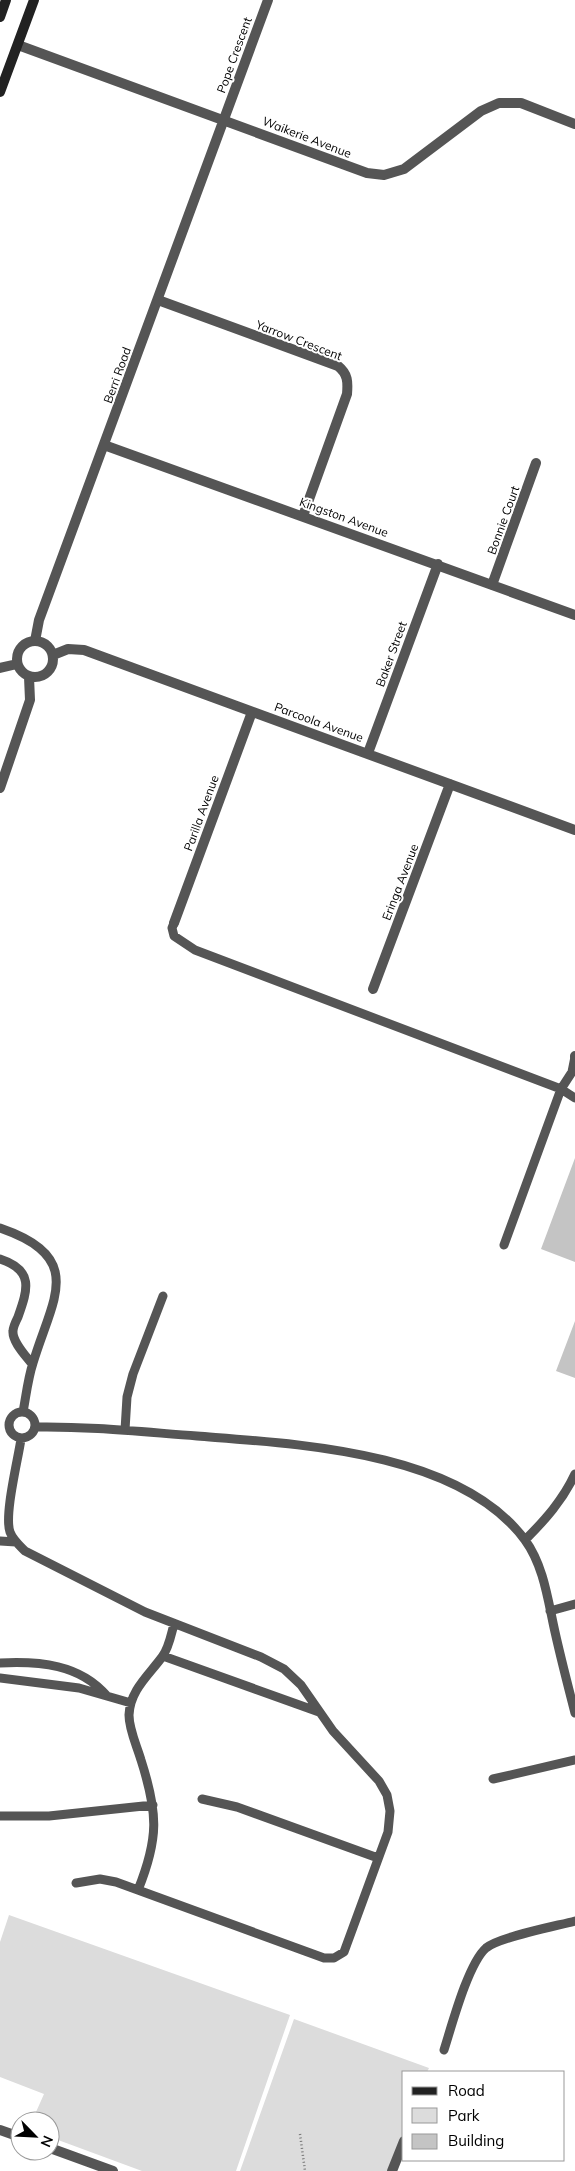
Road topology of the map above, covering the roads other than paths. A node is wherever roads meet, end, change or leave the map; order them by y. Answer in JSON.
{"nodes":[{"id":1,"x":6,"y":0,"type":"edge"},
{"id":2,"x":34,"y":0,"type":"edge"},
{"id":3,"x":268,"y":0,"type":"edge"},
{"id":4,"x":0,"y":17,"type":"edge"},
{"id":5,"x":18,"y":45,"type":"junction"},
{"id":6,"x":0,"y":92,"type":"edge"},
{"id":7,"x":224,"y":119,"type":"junction"},
{"id":8,"x":575,"y":124,"type":"edge"},
{"id":9,"x":158,"y":300,"type":"junction"},
{"id":10,"x":104,"y":445,"type":"junction"},
{"id":11,"x":536,"y":463,"type":"dead end"},
{"id":12,"x":303,"y":516,"type":"junction"},
{"id":13,"x":438,"y":564,"type":"junction"},
{"id":14,"x":492,"y":585,"type":"junction"},
{"id":15,"x":575,"y":615,"type":"edge"},
{"id":16,"x":35,"y":641,"type":"junction"},
{"id":17,"x":53,"y":655,"type":"junction"},
{"id":18,"x":17,"y":664,"type":"junction"},
{"id":19,"x":0,"y":668,"type":"edge"},
{"id":20,"x":29,"y":677,"type":"junction"},
{"id":21,"x":252,"y":712,"type":"junction"},
{"id":22,"x":368,"y":753,"type":"junction"},
{"id":23,"x":450,"y":784,"type":"junction"},
{"id":24,"x":0,"y":788,"type":"edge"},
{"id":25,"x":575,"y":830,"type":"edge"},
{"id":26,"x":174,"y":922,"type":"joint"},
{"id":27,"x":373,"y":989,"type":"dead end"},
{"id":28,"x":575,"y":1056,"type":"edge"},
{"id":29,"x":561,"y":1089,"type":"junction"},
{"id":30,"x":575,"y":1098,"type":"edge"},
{"id":31,"x":0,"y":1228,"type":"edge"},
{"id":32,"x":504,"y":1245,"type":"dead end"},
{"id":33,"x":0,"y":1259,"type":"edge"},
{"id":34,"x":163,"y":1296,"type":"dead end"},
{"id":35,"x":32,"y":1364,"type":"junction"},
{"id":36,"x":23,"y":1412,"type":"junction"},
{"id":37,"x":4,"y":1426,"type":"edge"},
{"id":38,"x":35,"y":1428,"type":"junction"},
{"id":39,"x":125,"y":1430,"type":"junction"},
{"id":40,"x":22,"y":1438,"type":"junction"},
{"id":41,"x":575,"y":1474,"type":"edge"},
{"id":42,"x":525,"y":1540,"type":"junction"},
{"id":43,"x":0,"y":1541,"type":"edge"},
{"id":44,"x":16,"y":1542,"type":"junction"},
{"id":45,"x":575,"y":1604,"type":"edge"},
{"id":46,"x":550,"y":1611,"type":"junction"},
{"id":47,"x":174,"y":1624,"type":"junction"},
{"id":48,"x":162,"y":1656,"type":"junction"},
{"id":49,"x":0,"y":1663,"type":"edge"},
{"id":50,"x":0,"y":1678,"type":"edge"},
{"id":51,"x":107,"y":1696,"type":"junction"},
{"id":52,"x":131,"y":1703,"type":"junction"},
{"id":53,"x":319,"y":1712,"type":"junction"},
{"id":54,"x":575,"y":1713,"type":"edge"},
{"id":55,"x":575,"y":1760,"type":"edge"},
{"id":56,"x":492,"y":1779,"type":"dead end"},
{"id":57,"x":202,"y":1799,"type":"dead end"},
{"id":58,"x":152,"y":1805,"type":"junction"},
{"id":59,"x":0,"y":1816,"type":"edge"},
{"id":60,"x":378,"y":1858,"type":"junction"},
{"id":61,"x":76,"y":1883,"type":"dead end"},
{"id":62,"x":138,"y":1890,"type":"junction"},
{"id":63,"x":575,"y":1921,"type":"edge"},
{"id":64,"x":444,"y":2050,"type":"dead end"},
{"id":65,"x":402,"y":2146,"type":"edge"},
{"id":66,"x":60,"y":2152,"type":"edge"},
{"id":67,"x":113,"y":2171,"type":"edge"},
{"id":68,"x":392,"y":2171,"type":"edge"}],
"edges":[{"from":1,"to":4,"type":"main road"},
{"from":2,"to":5,"type":"main road"},
{"from":3,"to":7,"type":"street","name":"Pope Crescent"},
{"from":5,"to":6,"type":"main road"},
{"from":5,"to":7,"type":"street","name":"Waikerie Avenue"},
{"from":7,"to":8,"type":"street","name":"Waikerie Avenue"},
{"from":7,"to":9,"type":"street","name":"Berri Road"},
{"from":9,"to":10,"type":"street","name":"Berri Road"},
{"from":9,"to":12,"type":"street","name":"Yarrow Crescent"},
{"from":10,"to":12,"type":"street","name":"Kingston Avenue"},
{"from":10,"to":16,"type":"street","name":"Berri Road"},
{"from":11,"to":14,"type":"street","name":"Bonnie Court"},
{"from":12,"to":13,"type":"street","name":"Kingston Avenue"},
{"from":13,"to":14,"type":"street","name":"Kingston Avenue"},
{"from":13,"to":22,"type":"street","name":"Baker Street"},
{"from":14,"to":15,"type":"street","name":"Kingston Avenue"},
{"from":16,"to":17,"type":"street"},
{"from":16,"to":18,"type":"street"},
{"from":17,"to":20,"type":"street"},
{"from":17,"to":21,"type":"street","name":"Parcoola Avenue"},
{"from":18,"to":19,"type":"street"},
{"from":18,"to":20,"type":"street"},
{"from":20,"to":24,"type":"street"},
{"from":21,"to":22,"type":"street","name":"Parcoola Avenue"},
{"from":21,"to":26,"type":"street","name":"Parilla Avenue"},
{"from":22,"to":23,"type":"street","name":"Parcoola Avenue"},
{"from":23,"to":25,"type":"street","name":"Parcoola Avenue"},
{"from":23,"to":27,"type":"street","name":"Eringa Avenue"},
{"from":26,"to":29,"type":"lane"},
{"from":28,"to":29,"type":"lane"},
{"from":29,"to":30,"type":"lane"},
{"from":29,"to":32,"type":"lane"},
{"from":31,"to":35,"type":"lane"},
{"from":33,"to":35,"type":"lane"},
{"from":34,"to":39,"type":"lane"},
{"from":35,"to":36,"type":"lane"},
{"from":36,"to":37,"type":"lane"},
{"from":36,"to":38,"type":"lane"},
{"from":37,"to":40,"type":"lane"},
{"from":38,"to":39,"type":"lane"},
{"from":38,"to":40,"type":"lane"},
{"from":39,"to":42,"type":"lane"},
{"from":40,"to":44,"type":"lane"},
{"from":41,"to":42,"type":"lane"},
{"from":42,"to":46,"type":"lane"},
{"from":43,"to":44,"type":"lane"},
{"from":44,"to":47,"type":"lane"},
{"from":45,"to":46,"type":"lane"},
{"from":46,"to":54,"type":"lane"},
{"from":47,"to":48,"type":"lane"},
{"from":47,"to":53,"type":"lane"},
{"from":48,"to":52,"type":"lane"},
{"from":48,"to":53,"type":"lane"},
{"from":49,"to":51,"type":"lane"},
{"from":50,"to":51,"type":"lane"},
{"from":51,"to":52,"type":"lane"},
{"from":52,"to":58,"type":"lane"},
{"from":53,"to":60,"type":"lane"},
{"from":55,"to":56,"type":"lane"},
{"from":57,"to":60,"type":"lane"},
{"from":58,"to":59,"type":"lane"},
{"from":58,"to":62,"type":"lane"},
{"from":60,"to":62,"type":"lane"},
{"from":61,"to":62,"type":"lane"},
{"from":63,"to":64,"type":"lane"},
{"from":65,"to":68,"type":"street"},
{"from":66,"to":67,"type":"street"}]}
